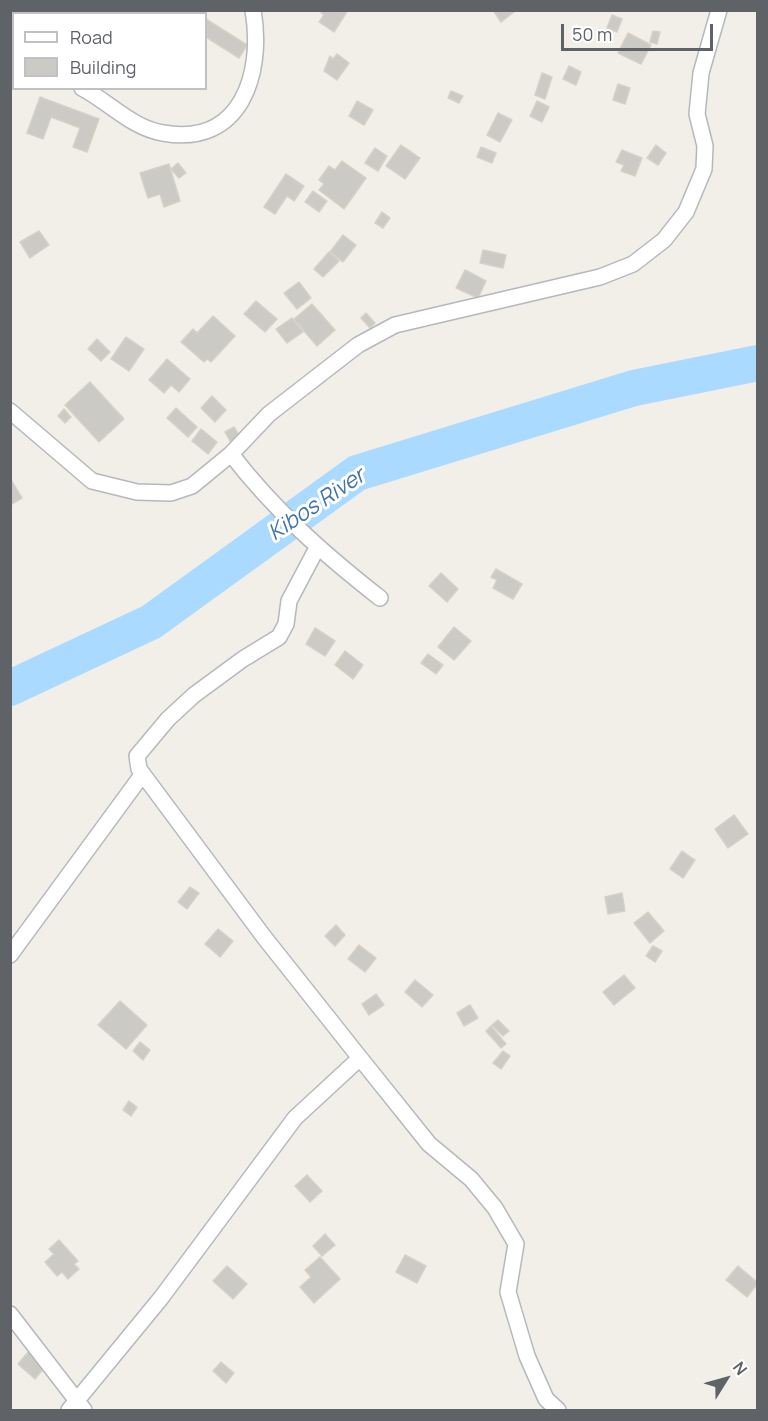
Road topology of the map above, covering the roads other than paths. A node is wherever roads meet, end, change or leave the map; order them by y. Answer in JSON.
{"nodes":[{"id":1,"x":253,"y":10,"type":"edge"},
{"id":2,"x":719,"y":10,"type":"edge"},
{"id":3,"x":85,"y":90,"type":"edge"},
{"id":4,"x":10,"y":411,"type":"edge"},
{"id":5,"x":231,"y":454,"type":"junction"},
{"id":6,"x":316,"y":548,"type":"junction"},
{"id":7,"x":380,"y":598,"type":"dead end"},
{"id":8,"x":142,"y":774,"type":"junction"},
{"id":9,"x":10,"y":955,"type":"edge"},
{"id":10,"x":360,"y":1058,"type":"junction"},
{"id":11,"x":10,"y":1314,"type":"edge"},
{"id":12,"x":77,"y":1406,"type":"edge"},
{"id":13,"x":558,"y":1410,"type":"edge"}],
"edges":[{"from":1,"to":3,"type":"street"},
{"from":2,"to":5,"type":"street"},
{"from":4,"to":5,"type":"street"},
{"from":5,"to":6,"type":"street"},
{"from":6,"to":7,"type":"street"},
{"from":6,"to":8,"type":"street"},
{"from":8,"to":9,"type":"street"},
{"from":8,"to":10,"type":"street"},
{"from":10,"to":12,"type":"street"},
{"from":10,"to":13,"type":"street"},
{"from":11,"to":12,"type":"street"}]}
